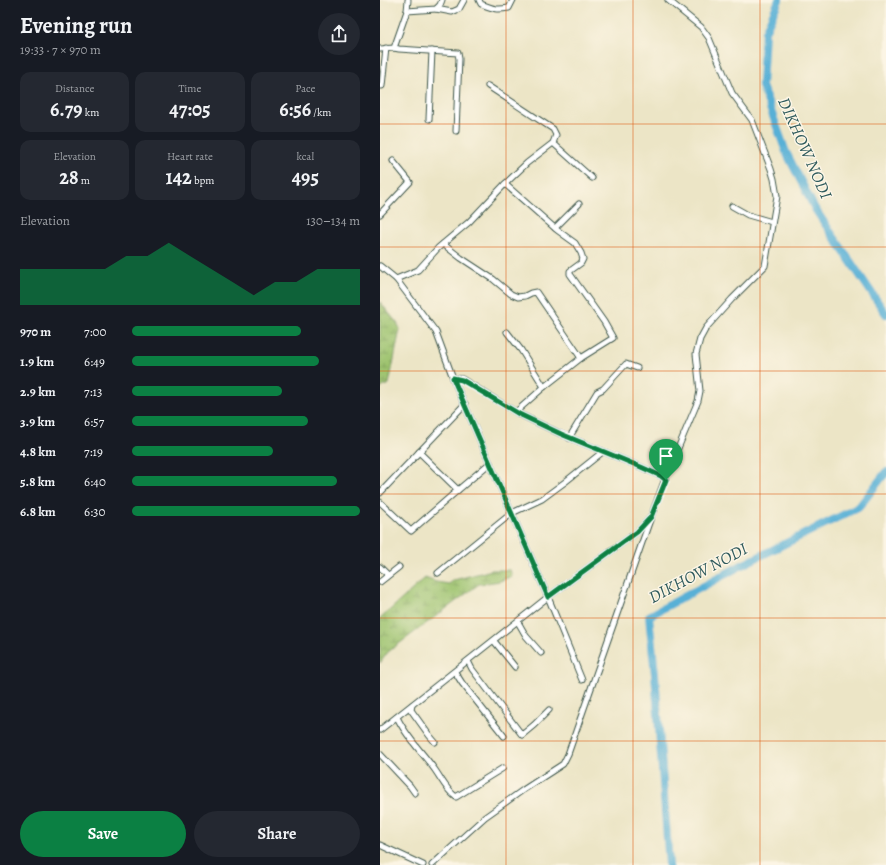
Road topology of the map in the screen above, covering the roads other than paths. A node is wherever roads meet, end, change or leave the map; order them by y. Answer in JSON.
{"nodes":[{"id":1,"x":408,"y":0,"type":"edge"},
{"id":2,"x":442,"y":0,"type":"edge"},
{"id":3,"x":464,"y":0,"type":"edge"},
{"id":4,"x":480,"y":0,"type":"edge"},
{"id":5,"x":513,"y":0,"type":"edge"},
{"id":6,"x":668,"y":0,"type":"edge"},
{"id":7,"x":436,"y":9,"type":"junction"},
{"id":8,"x":407,"y":11,"type":"junction"},
{"id":9,"x":383,"y":48,"type":"edge"},
{"id":10,"x":394,"y":48,"type":"junction"},
{"id":11,"x":432,"y":51,"type":"junction"},
{"id":12,"x":380,"y":86,"type":"edge"},
{"id":13,"x":488,"y":86,"type":"dead end"},
{"id":14,"x":428,"y":119,"type":"dead end"},
{"id":15,"x":456,"y":131,"type":"dead end"},
{"id":16,"x":552,"y":143,"type":"junction"},
{"id":17,"x":393,"y":161,"type":"dead end"},
{"id":18,"x":592,"y":178,"type":"dead end"},
{"id":19,"x":505,"y":184,"type":"junction"},
{"id":20,"x":579,"y":204,"type":"dead end"},
{"id":21,"x":732,"y":206,"type":"dead end"},
{"id":22,"x":380,"y":214,"type":"edge"},
{"id":23,"x":772,"y":222,"type":"junction"},
{"id":24,"x":555,"y":228,"type":"junction"},
{"id":25,"x":443,"y":244,"type":"junction"},
{"id":26,"x":380,"y":266,"type":"edge"},
{"id":27,"x":396,"y":279,"type":"junction"},
{"id":28,"x":507,"y":332,"type":"dead end"},
{"id":29,"x":581,"y":358,"type":"junction"},
{"id":30,"x":636,"y":368,"type":"dead end"},
{"id":31,"x":453,"y":378,"type":"junction"},
{"id":32,"x":544,"y":387,"type":"junction"},
{"id":33,"x":465,"y":404,"type":"junction"},
{"id":34,"x":519,"y":414,"type":"junction"},
{"id":35,"x":569,"y":438,"type":"junction"},
{"id":36,"x":602,"y":451,"type":"junction"},
{"id":37,"x":419,"y":452,"type":"junction"},
{"id":38,"x":490,"y":463,"type":"junction"},
{"id":39,"x":666,"y":480,"type":"junction"},
{"id":40,"x":458,"y":490,"type":"junction"},
{"id":41,"x":380,"y":493,"type":"edge"},
{"id":42,"x":380,"y":502,"type":"edge"},
{"id":43,"x":512,"y":513,"type":"junction"},
{"id":44,"x":651,"y":517,"type":"junction"},
{"id":45,"x":380,"y":567,"type":"edge"},
{"id":46,"x":399,"y":567,"type":"dead end"},
{"id":47,"x":438,"y":573,"type":"dead end"},
{"id":48,"x":386,"y":577,"type":"junction"},
{"id":49,"x":380,"y":582,"type":"edge"},
{"id":50,"x":548,"y":597,"type":"junction"},
{"id":51,"x":518,"y":622,"type":"junction"},
{"id":52,"x":494,"y":641,"type":"junction"},
{"id":53,"x":541,"y":653,"type":"dead end"},
{"id":54,"x":468,"y":661,"type":"junction"},
{"id":55,"x":515,"y":667,"type":"dead end"},
{"id":56,"x":455,"y":672,"type":"junction"},
{"id":57,"x":582,"y":680,"type":"dead end"},
{"id":58,"x":412,"y":705,"type":"junction"},
{"id":59,"x":549,"y":710,"type":"dead end"},
{"id":60,"x":397,"y":717,"type":"junction"},
{"id":61,"x":380,"y":730,"type":"edge"},
{"id":62,"x":504,"y":736,"type":"dead end"},
{"id":63,"x":435,"y":742,"type":"dead end"},
{"id":64,"x":380,"y":754,"type":"edge"},
{"id":65,"x":502,"y":768,"type":"dead end"},
{"id":66,"x":415,"y":793,"type":"dead end"},
{"id":67,"x":380,"y":845,"type":"edge"},
{"id":68,"x":423,"y":865,"type":"edge"},
{"id":69,"x":432,"y":865,"type":"edge"}],
"edges":[{"from":1,"to":8,"type":"street"},
{"from":2,"to":7,"type":"street"},
{"from":3,"to":7,"type":"street"},
{"from":4,"to":5,"type":"street"},
{"from":6,"to":23,"type":"street"},
{"from":7,"to":8,"type":"street"},
{"from":8,"to":10,"type":"street"},
{"from":9,"to":10,"type":"street"},
{"from":9,"to":12,"type":"street"},
{"from":10,"to":11,"type":"street"},
{"from":11,"to":14,"type":"street"},
{"from":11,"to":15,"type":"street"},
{"from":13,"to":16,"type":"street"},
{"from":16,"to":18,"type":"street"},
{"from":16,"to":19,"type":"street"},
{"from":17,"to":22,"type":"street"},
{"from":19,"to":24,"type":"street"},
{"from":19,"to":25,"type":"street"},
{"from":20,"to":24,"type":"street"},
{"from":21,"to":23,"type":"street"},
{"from":23,"to":39,"type":"street"},
{"from":24,"to":29,"type":"street"},
{"from":25,"to":27,"type":"street"},
{"from":25,"to":29,"type":"street"},
{"from":26,"to":27,"type":"street"},
{"from":27,"to":31,"type":"street"},
{"from":28,"to":32,"type":"street"},
{"from":29,"to":32,"type":"street"},
{"from":30,"to":35,"type":"street"},
{"from":31,"to":33,"type":"street"},
{"from":31,"to":34,"type":"street"},
{"from":32,"to":34,"type":"street"},
{"from":33,"to":37,"type":"street"},
{"from":33,"to":38,"type":"street"},
{"from":34,"to":35,"type":"street"},
{"from":35,"to":36,"type":"street"},
{"from":36,"to":39,"type":"street"},
{"from":36,"to":43,"type":"street"},
{"from":37,"to":40,"type":"street"},
{"from":37,"to":41,"type":"street"},
{"from":38,"to":40,"type":"street"},
{"from":38,"to":43,"type":"street"},
{"from":39,"to":44,"type":"street"},
{"from":40,"to":42,"type":"street"},
{"from":43,"to":47,"type":"street"},
{"from":43,"to":50,"type":"street"},
{"from":44,"to":50,"type":"street"},
{"from":44,"to":69,"type":"street"},
{"from":45,"to":48,"type":"street"},
{"from":46,"to":48,"type":"street"},
{"from":48,"to":49,"type":"street"},
{"from":50,"to":51,"type":"street"},
{"from":50,"to":57,"type":"street"},
{"from":51,"to":52,"type":"street"},
{"from":51,"to":53,"type":"street"},
{"from":52,"to":54,"type":"street"},
{"from":52,"to":55,"type":"street"},
{"from":54,"to":56,"type":"street"},
{"from":54,"to":59,"type":"street"},
{"from":56,"to":58,"type":"street"},
{"from":56,"to":62,"type":"street"},
{"from":58,"to":60,"type":"street"},
{"from":58,"to":63,"type":"street"},
{"from":60,"to":61,"type":"street"},
{"from":60,"to":65,"type":"street"},
{"from":64,"to":66,"type":"street"},
{"from":67,"to":68,"type":"street"}]}
